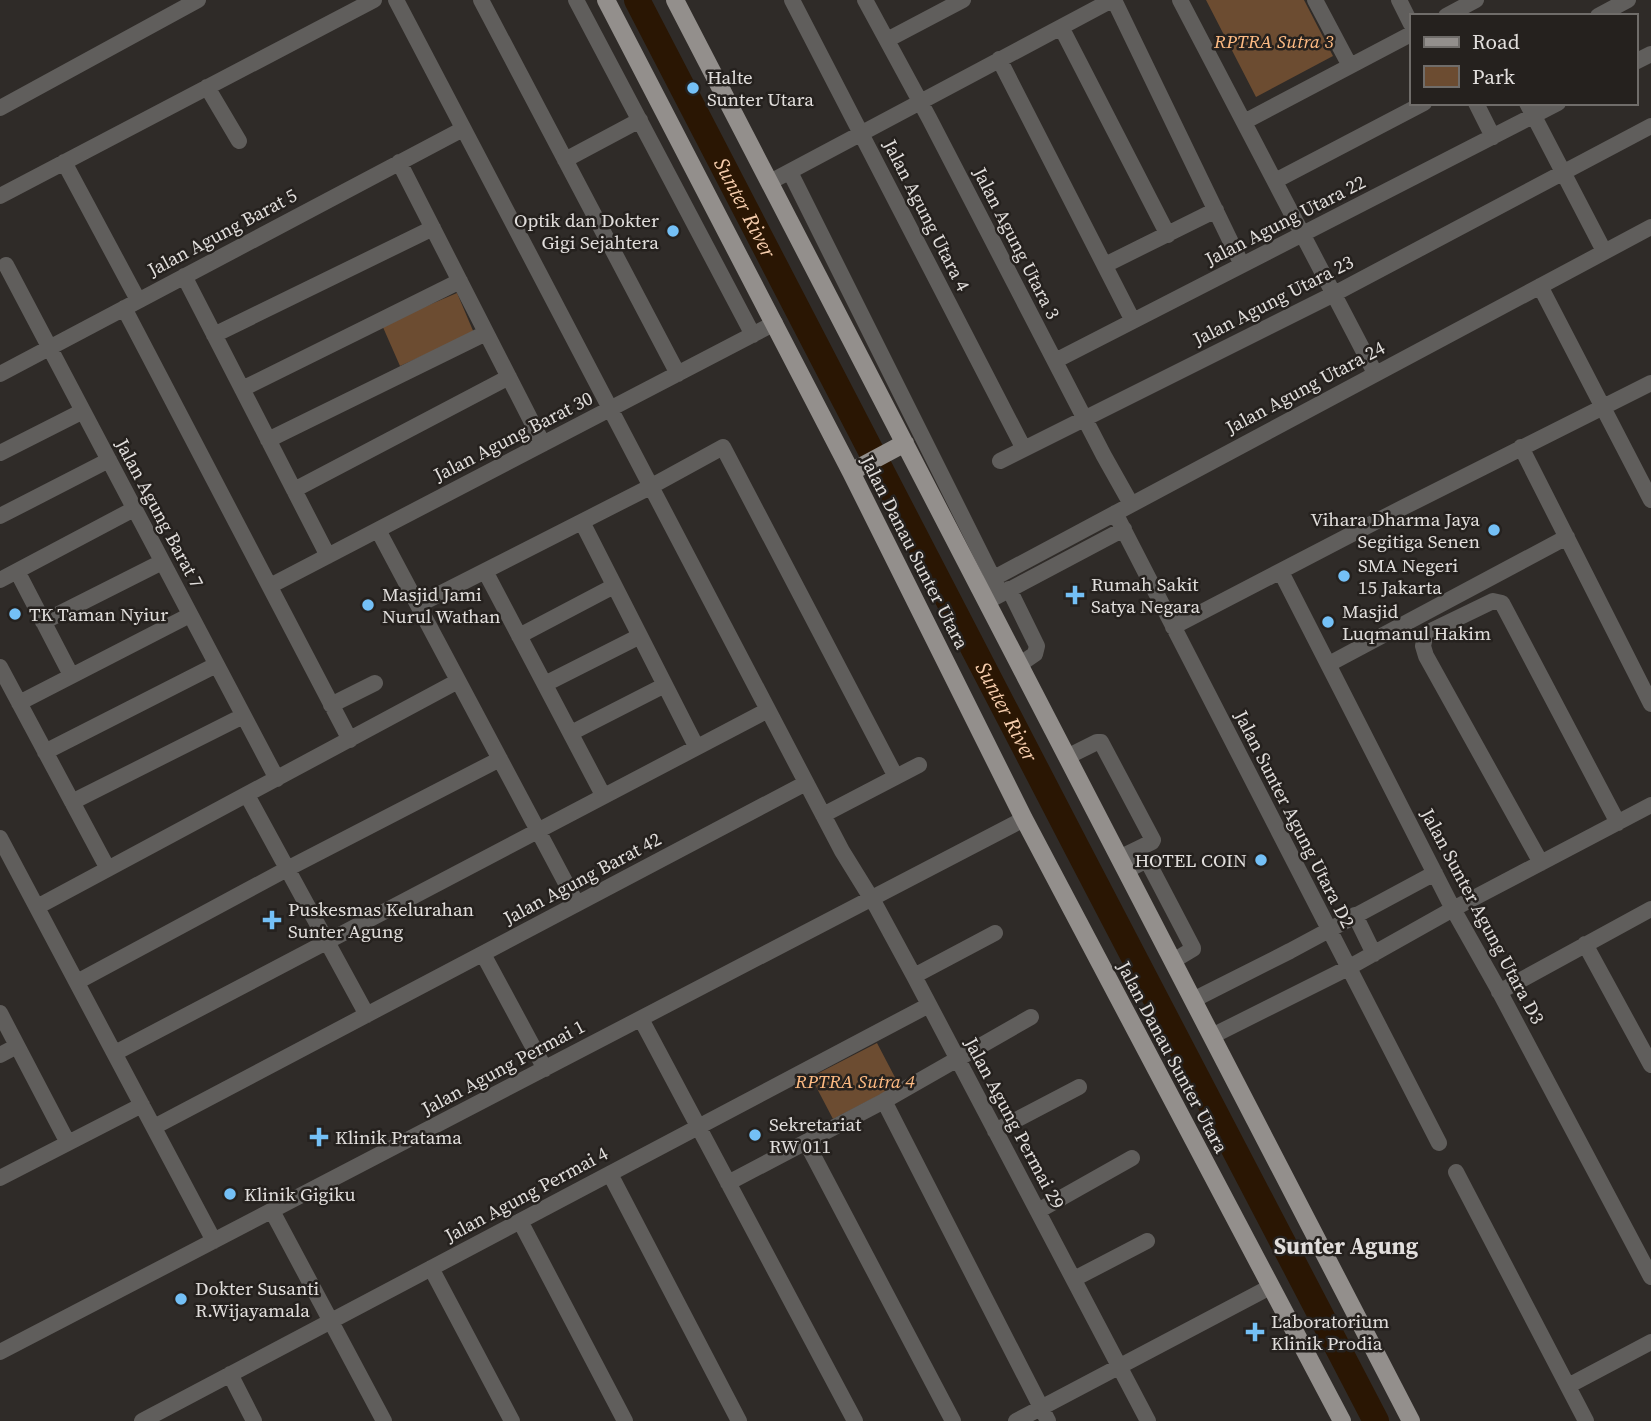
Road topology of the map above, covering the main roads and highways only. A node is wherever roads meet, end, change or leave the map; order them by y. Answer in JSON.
{"nodes":[{"id":1,"x":606,"y":0,"type":"edge"},
{"id":2,"x":675,"y":0,"type":"edge"},
{"id":3,"x":899,"y":446,"type":"junction"},
{"id":4,"x":856,"y":470,"type":"junction"},
{"id":5,"x":1339,"y":1420,"type":"edge"},
{"id":6,"x":1411,"y":1421,"type":"edge"}],
"edges":[{"from":1,"to":4,"type":"main road","name":"Jalan Danau Sunter Utara"},
{"from":2,"to":3,"type":"main road"},
{"from":3,"to":4,"type":"main road"},
{"from":3,"to":6,"type":"main road"},
{"from":4,"to":5,"type":"main road","name":"Jalan Danau Sunter Utara"}]}
